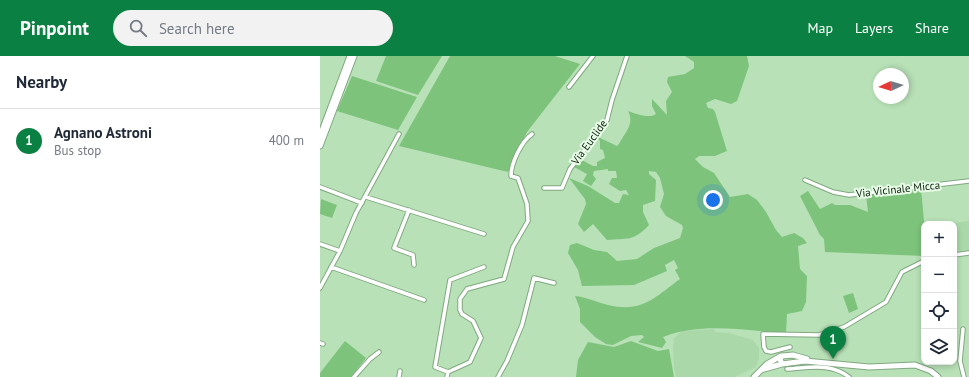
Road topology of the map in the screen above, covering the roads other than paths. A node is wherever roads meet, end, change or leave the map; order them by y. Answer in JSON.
{"nodes":[{"id":1,"x":350,"y":56,"type":"edge"},
{"id":2,"x":354,"y":56,"type":"edge"},
{"id":3,"x":593,"y":56,"type":"edge"},
{"id":4,"x":627,"y":56,"type":"edge"},
{"id":5,"x":569,"y":87,"type":"dead end"},
{"id":6,"x":399,"y":134,"type":"dead end"},
{"id":7,"x":532,"y":134,"type":"dead end"},
{"id":8,"x":320,"y":136,"type":"edge"},
{"id":9,"x":320,"y":146,"type":"edge"},
{"id":10,"x":805,"y":180,"type":"dead end"},
{"id":11,"x":969,"y":181,"type":"edge"},
{"id":12,"x":320,"y":187,"type":"edge"},
{"id":13,"x":544,"y":188,"type":"dead end"},
{"id":14,"x":366,"y":197,"type":"junction"},
{"id":15,"x":362,"y":204,"type":"junction"},
{"id":16,"x":409,"y":210,"type":"junction"},
{"id":17,"x":484,"y":234,"type":"dead end"},
{"id":18,"x":320,"y":244,"type":"edge"},
{"id":19,"x":340,"y":251,"type":"junction"},
{"id":20,"x":969,"y":253,"type":"edge"},
{"id":21,"x":957,"y":255,"type":"edge"},
{"id":22,"x":921,"y":262,"type":"edge"},
{"id":23,"x":414,"y":265,"type":"dead end"},
{"id":24,"x":331,"y":267,"type":"junction"},
{"id":25,"x":484,"y":267,"type":"dead end"},
{"id":26,"x":554,"y":283,"type":"dead end"},
{"id":27,"x":320,"y":288,"type":"edge"},
{"id":28,"x":424,"y":300,"type":"dead end"},
{"id":29,"x":963,"y":329,"type":"dead end"},
{"id":30,"x":379,"y":352,"type":"dead end"},
{"id":31,"x":792,"y":355,"type":"junction"},
{"id":32,"x":782,"y":356,"type":"junction"},
{"id":33,"x":814,"y":361,"type":"junction"},
{"id":34,"x":786,"y":365,"type":"junction"},
{"id":35,"x":761,"y":370,"type":"junction"},
{"id":36,"x":400,"y":371,"type":"dead end"},
{"id":37,"x":448,"y":372,"type":"junction"},
{"id":38,"x":354,"y":377,"type":"edge"},
{"id":39,"x":399,"y":377,"type":"edge"},
{"id":40,"x":447,"y":377,"type":"edge"},
{"id":41,"x":498,"y":377,"type":"edge"},
{"id":42,"x":754,"y":377,"type":"edge"},
{"id":43,"x":849,"y":377,"type":"edge"},
{"id":44,"x":938,"y":377,"type":"edge"},
{"id":45,"x":964,"y":377,"type":"edge"}],
"edges":[{"from":1,"to":8,"type":"street"},
{"from":2,"to":9,"type":"street"},
{"from":3,"to":5,"type":"street"},
{"from":4,"to":13,"type":"street","name":"Via Euclide"},
{"from":6,"to":14,"type":"street"},
{"from":7,"to":37,"type":"street"},
{"from":10,"to":11,"type":"street","name":"Via Vicinale Micca"},
{"from":12,"to":15,"type":"street"},
{"from":14,"to":15,"type":"street"},
{"from":14,"to":16,"type":"street"},
{"from":15,"to":19,"type":"street"},
{"from":16,"to":17,"type":"street"},
{"from":16,"to":23,"type":"street"},
{"from":18,"to":19,"type":"street"},
{"from":19,"to":24,"type":"street"},
{"from":20,"to":21,"type":"street"},
{"from":22,"to":31,"type":"street"},
{"from":24,"to":27,"type":"street"},
{"from":24,"to":28,"type":"street"},
{"from":25,"to":37,"type":"street"},
{"from":26,"to":41,"type":"street"},
{"from":29,"to":45,"type":"street"},
{"from":30,"to":38,"type":"street"},
{"from":31,"to":32,"type":"street"},
{"from":31,"to":33,"type":"street"},
{"from":31,"to":34,"type":"street"},
{"from":32,"to":34,"type":"street"},
{"from":32,"to":35,"type":"street"},
{"from":33,"to":34,"type":"street"},
{"from":33,"to":44,"type":"street"},
{"from":34,"to":35,"type":"street"},
{"from":34,"to":43,"type":"street"},
{"from":35,"to":42,"type":"street"},
{"from":36,"to":39,"type":"street"},
{"from":37,"to":40,"type":"street"}]}
